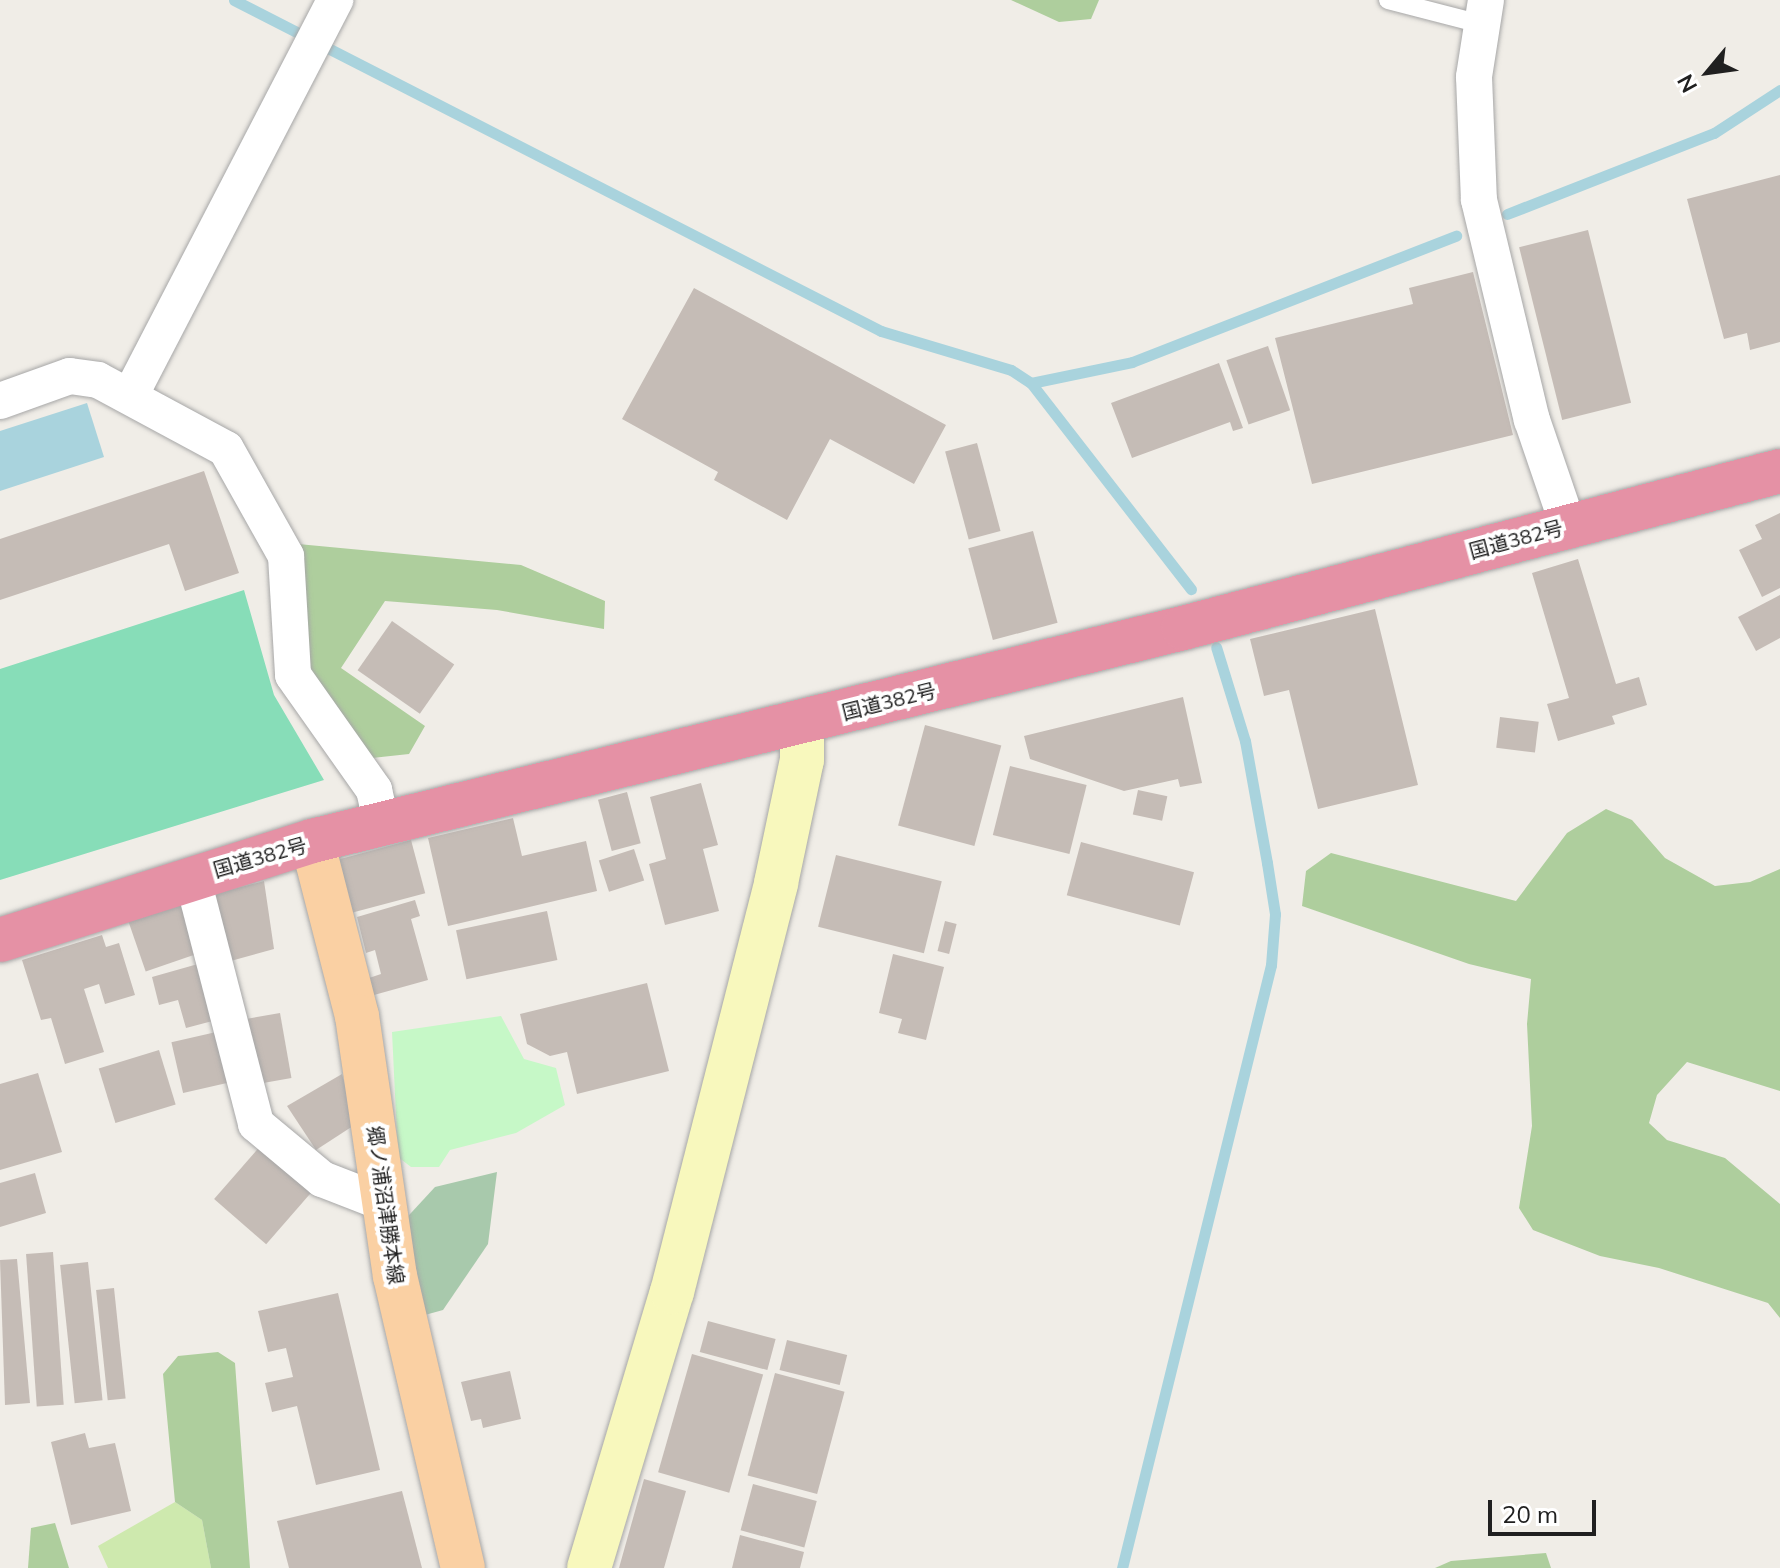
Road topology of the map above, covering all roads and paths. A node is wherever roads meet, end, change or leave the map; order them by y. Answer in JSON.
{"nodes":[{"id":1,"x":1388,"y":0,"type":"edge"},
{"id":2,"x":1483,"y":12,"type":"edge"},
{"id":3,"x":320,"y":28,"type":"edge"},
{"id":4,"x":131,"y":394,"type":"junction"},
{"id":5,"x":0,"y":401,"type":"edge"},
{"id":6,"x":1780,"y":471,"type":"edge"},
{"id":7,"x":1568,"y":525,"type":"junction"},
{"id":8,"x":802,"y":723,"type":"junction"},
{"id":9,"x":382,"y":825,"type":"junction"},
{"id":10,"x":312,"y":841,"type":"junction"},
{"id":11,"x":192,"y":876,"type":"junction"},
{"id":12,"x":0,"y":940,"type":"edge"},
{"id":13,"x":386,"y":1204,"type":"junction"},
{"id":14,"x":463,"y":1568,"type":"edge"},
{"id":15,"x":589,"y":1568,"type":"edge"}],
"edges":[{"from":1,"to":2,"type":"lane"},
{"from":2,"to":7,"type":"street"},
{"from":3,"to":4,"type":"street"},
{"from":4,"to":5,"type":"street"},
{"from":4,"to":9,"type":"street"},
{"from":6,"to":7,"type":"highway","name":"国道382号"},
{"from":7,"to":8,"type":"highway","name":"国道382号"},
{"from":8,"to":9,"type":"highway","name":"国道382号"},
{"from":8,"to":15,"type":"street"},
{"from":9,"to":10,"type":"highway","name":"国道382号"},
{"from":10,"to":11,"type":"highway","name":"国道382号"},
{"from":10,"to":13,"type":"main road","name":"郷ノ浦沼津勝本線"},
{"from":11,"to":12,"type":"highway","name":"国道382号"},
{"from":11,"to":13,"type":"street"},
{"from":13,"to":14,"type":"main road","name":"郷ノ浦沼津勝本線"}]}
